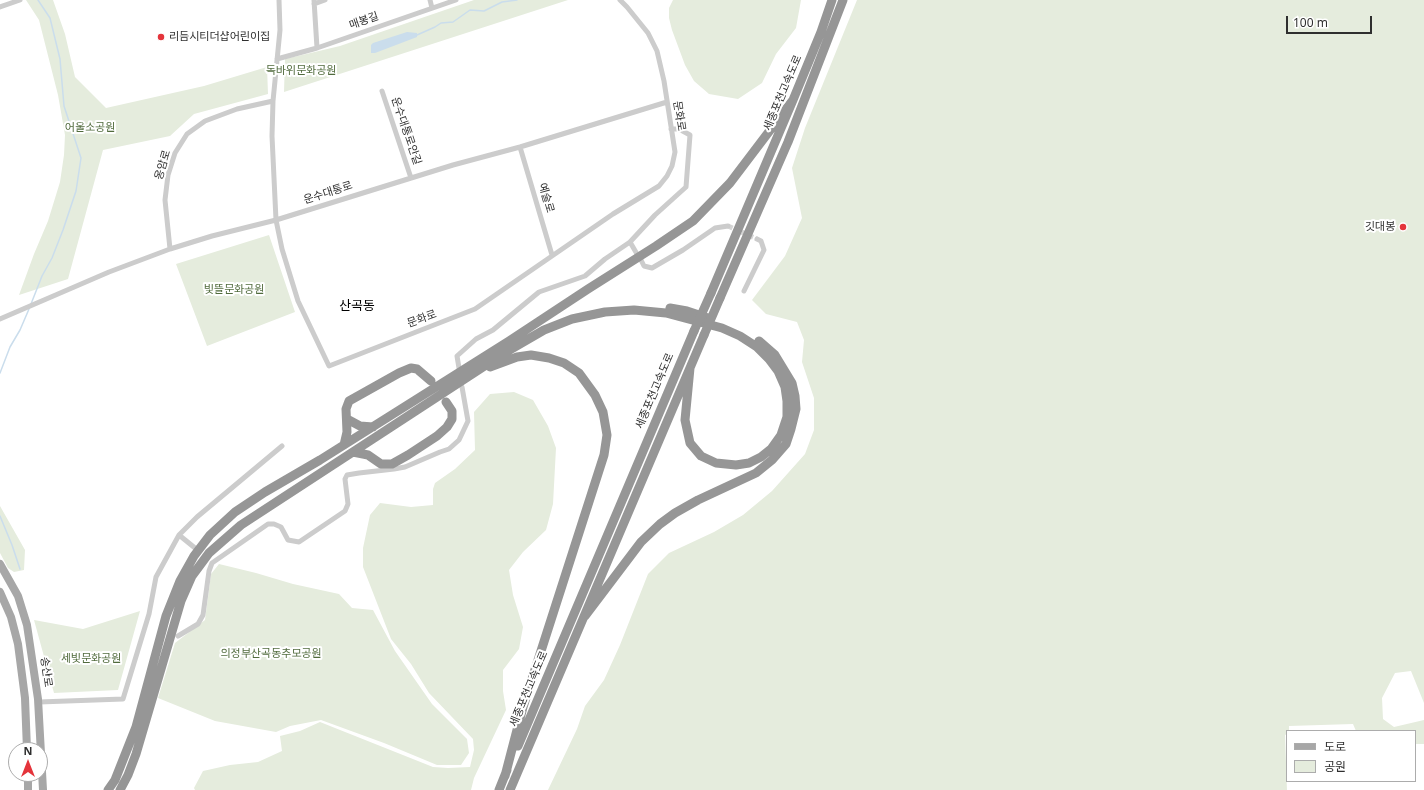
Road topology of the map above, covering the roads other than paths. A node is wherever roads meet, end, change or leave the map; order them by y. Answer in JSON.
{"nodes":[{"id":1,"x":20,"y":0,"type":"edge"},
{"id":2,"x":279,"y":0,"type":"edge"},
{"id":3,"x":325,"y":0,"type":"edge"},
{"id":4,"x":430,"y":0,"type":"edge"},
{"id":5,"x":456,"y":0,"type":"edge"},
{"id":6,"x":620,"y":0,"type":"edge"},
{"id":7,"x":832,"y":0,"type":"edge"},
{"id":8,"x":843,"y":0,"type":"edge"},
{"id":9,"x":314,"y":2,"type":"edge"},
{"id":10,"x":0,"y":7,"type":"edge"},
{"id":11,"x":432,"y":8,"type":"junction"},
{"id":12,"x":317,"y":48,"type":"junction"},
{"id":13,"x":277,"y":59,"type":"junction"},
{"id":14,"x":382,"y":91,"type":"dead end"},
{"id":15,"x":793,"y":100,"type":"junction"},
{"id":16,"x":272,"y":101,"type":"junction"},
{"id":17,"x":667,"y":102,"type":"junction"},
{"id":18,"x":671,"y":129,"type":"junction"},
{"id":19,"x":520,"y":147,"type":"junction"},
{"id":20,"x":411,"y":178,"type":"junction"},
{"id":21,"x":276,"y":220,"type":"junction"},
{"id":22,"x":728,"y":226,"type":"tunnel mouth"},
{"id":23,"x":757,"y":239,"type":"dead end"},
{"id":24,"x":630,"y":242,"type":"junction"},
{"id":25,"x":170,"y":250,"type":"junction"},
{"id":26,"x":637,"y":254,"type":"dead end"},
{"id":27,"x":552,"y":255,"type":"junction"},
{"id":28,"x":641,"y":260,"type":"dead end"},
{"id":29,"x":744,"y":291,"type":"dead end"},
{"id":30,"x":0,"y":319,"type":"edge"},
{"id":31,"x":509,"y":341,"type":"junction"},
{"id":32,"x":459,"y":368,"type":"dead end"},
{"id":33,"x":690,"y":368,"type":"junction"},
{"id":34,"x":468,"y":376,"type":"junction"},
{"id":35,"x":431,"y":381,"type":"dead end"},
{"id":36,"x":462,"y":387,"type":"dead end"},
{"id":37,"x":446,"y":402,"type":"dead end"},
{"id":38,"x":347,"y":419,"type":"junction"},
{"id":39,"x":373,"y":427,"type":"junction"},
{"id":40,"x":374,"y":438,"type":"junction"},
{"id":41,"x":344,"y":445,"type":"junction"},
{"id":42,"x":282,"y":446,"type":"dead end"},
{"id":43,"x":353,"y":452,"type":"junction"},
{"id":44,"x":374,"y":460,"type":"junction"},
{"id":45,"x":179,"y":535,"type":"junction"},
{"id":46,"x":195,"y":548,"type":"dead end"},
{"id":47,"x":0,"y":564,"type":"edge"},
{"id":48,"x":1,"y":595,"type":"edge"},
{"id":49,"x":585,"y":616,"type":"junction"},
{"id":50,"x":178,"y":636,"type":"dead end"},
{"id":51,"x":38,"y":702,"type":"junction"},
{"id":52,"x":27,"y":742,"type":"edge"},
{"id":53,"x":505,"y":776,"type":"junction"},
{"id":54,"x":43,"y":790,"type":"edge"},
{"id":55,"x":108,"y":790,"type":"edge"},
{"id":56,"x":120,"y":790,"type":"edge"},
{"id":57,"x":499,"y":790,"type":"edge"},
{"id":58,"x":510,"y":790,"type":"edge"}],
"edges":[{"from":1,"to":10,"type":"street"},
{"from":2,"to":13,"type":"street","name":"문화로"},
{"from":3,"to":9,"type":"street"},
{"from":4,"to":11,"type":"street"},
{"from":5,"to":11,"type":"street","name":"매봉길"},
{"from":6,"to":17,"type":"street","name":"문화로"},
{"from":7,"to":15,"type":"highway","name":"세종포천고속도로"},
{"from":8,"to":33,"type":"highway","name":"세종포천고속도로","bridge":true},
{"from":9,"to":12,"type":"street"},
{"from":11,"to":12,"type":"street","name":"매봉길"},
{"from":12,"to":13,"type":"street","name":"매봉길"},
{"from":13,"to":16,"type":"street","name":"문화로"},
{"from":14,"to":20,"type":"street","name":"운수대통로안길"},
{"from":15,"to":31,"type":"highway"},
{"from":15,"to":53,"type":"highway","name":"세종포천고속도로","bridge":true},
{"from":16,"to":21,"type":"street","name":"문화로"},
{"from":16,"to":25,"type":"street","name":"옹암로"},
{"from":17,"to":18,"type":"street","name":"문화로"},
{"from":17,"to":19,"type":"street","name":"운수대통로"},
{"from":18,"to":24,"type":"street"},
{"from":18,"to":27,"type":"street","name":"문화로"},
{"from":19,"to":20,"type":"street","name":"운수대통로"},
{"from":19,"to":27,"type":"street","name":"예술로"},
{"from":20,"to":21,"type":"street","name":"운수대통로"},
{"from":21,"to":25,"type":"street","name":"운수대통로"},
{"from":21,"to":27,"type":"street","name":"문화로"},
{"from":22,"to":28,"type":"street"},
{"from":23,"to":29,"type":"street"},
{"from":24,"to":26,"type":"street"},
{"from":24,"to":32,"type":"street"},
{"from":25,"to":30,"type":"street","name":"운수대통로"},
{"from":31,"to":39,"type":"highway"},
{"from":31,"to":49,"type":"highway"},
{"from":33,"to":34,"type":"highway"},
{"from":33,"to":49,"type":"highway","name":"세종포천고속도로"},
{"from":34,"to":40,"type":"highway"},
{"from":34,"to":53,"type":"highway"},
{"from":35,"to":38,"type":"highway"},
{"from":36,"to":50,"type":"street"},
{"from":37,"to":44,"type":"highway"},
{"from":38,"to":39,"type":"highway"},
{"from":38,"to":41,"type":"highway"},
{"from":39,"to":41,"type":"highway"},
{"from":40,"to":43,"type":"highway"},
{"from":40,"to":44,"type":"highway"},
{"from":41,"to":55,"type":"highway"},
{"from":42,"to":45,"type":"street"},
{"from":43,"to":44,"type":"highway"},
{"from":43,"to":56,"type":"highway"},
{"from":45,"to":46,"type":"street"},
{"from":45,"to":51,"type":"street"},
{"from":47,"to":51,"type":"main road","name":"송산로"},
{"from":48,"to":52,"type":"main road"},
{"from":49,"to":58,"type":"highway","name":"세종포천고속도로"},
{"from":51,"to":54,"type":"main road","name":"송산로"},
{"from":53,"to":57,"type":"highway","name":"세종포천고속도로"}]}
